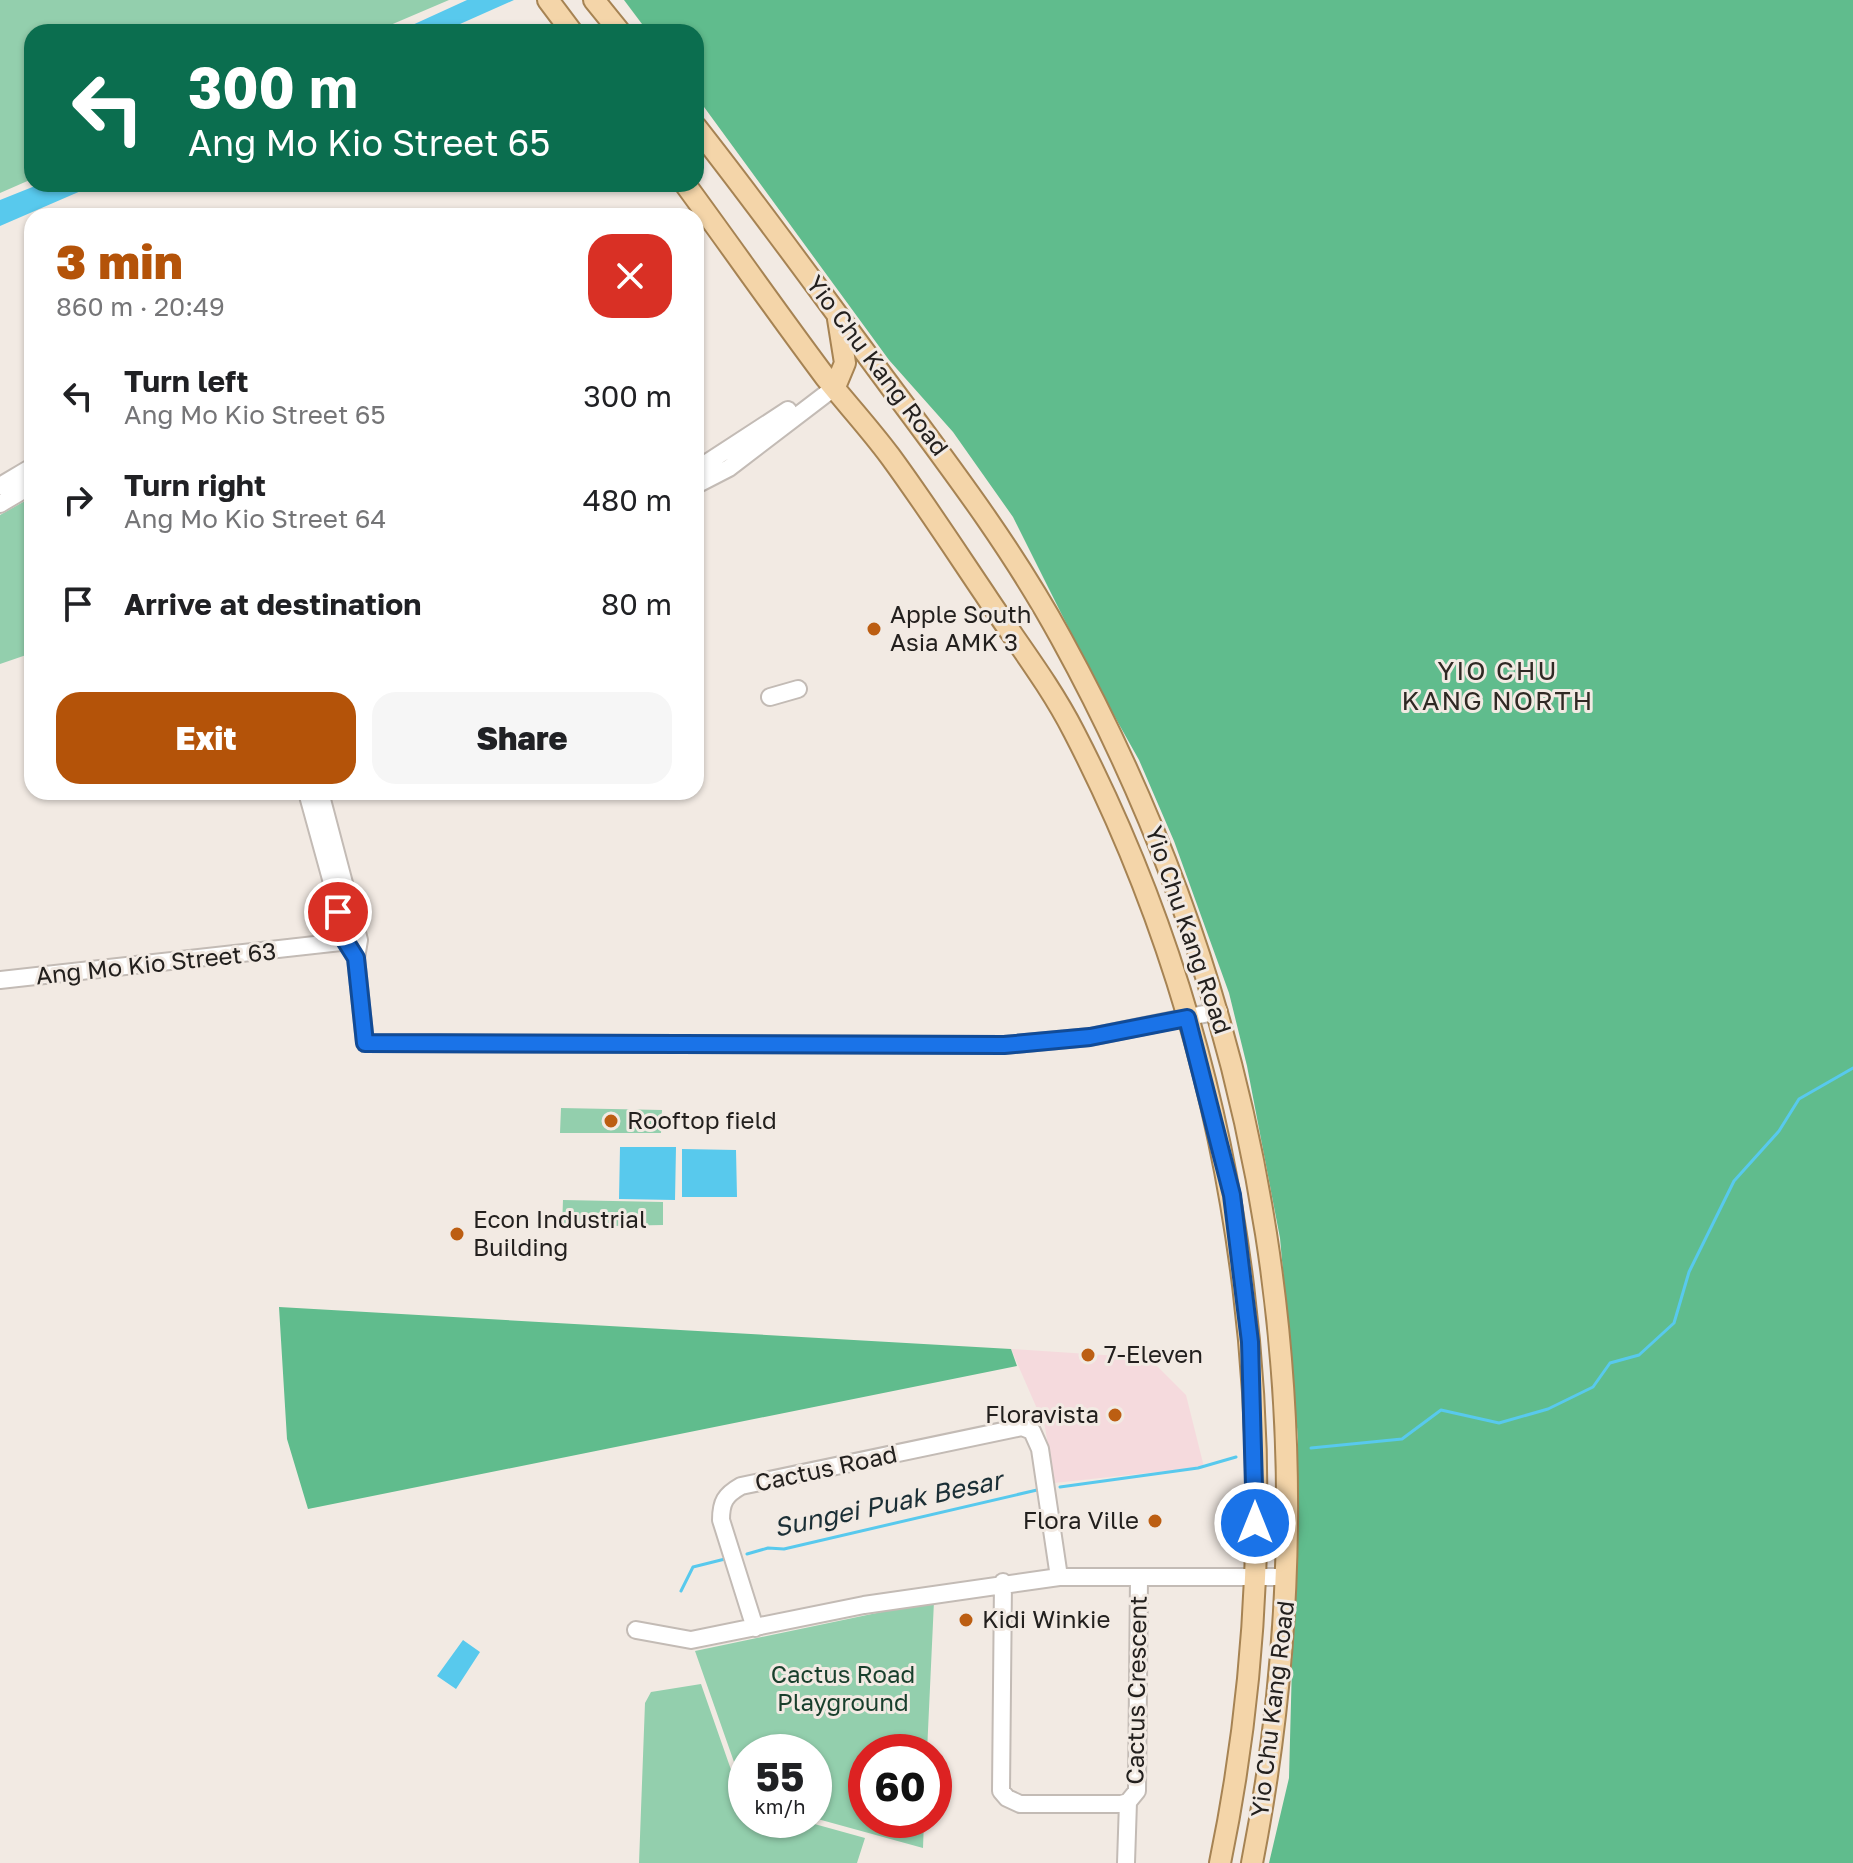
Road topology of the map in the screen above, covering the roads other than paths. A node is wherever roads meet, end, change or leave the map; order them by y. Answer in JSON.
{"nodes":[{"id":1,"x":594,"y":0,"type":"edge"},
{"id":2,"x":552,"y":5,"type":"edge"},
{"id":3,"x":566,"y":24,"type":"edge"},
{"id":4,"x":614,"y":24,"type":"edge"},
{"id":5,"x":704,"y":138,"type":"edge"},
{"id":6,"x":691,"y":192,"type":"edge"},
{"id":7,"x":703,"y":208,"type":"edge"},
{"id":8,"x":704,"y":209,"type":"edge"},
{"id":9,"x":836,"y":311,"type":"junction"},
{"id":10,"x":835,"y":381,"type":"junction"},
{"id":11,"x":887,"y":382,"type":"junction"},
{"id":12,"x":704,"y":465,"type":"edge"},
{"id":13,"x":24,"y":472,"type":"edge"},
{"id":14,"x":704,"y":481,"type":"edge"},
{"id":15,"x":0,"y":486,"type":"edge"},
{"id":16,"x":24,"y":490,"type":"edge"},
{"id":17,"x":0,"y":504,"type":"edge"},
{"id":18,"x":798,"y":689,"type":"dead end"},
{"id":19,"x":770,"y":697,"type":"dead end"},
{"id":20,"x":309,"y":800,"type":"edge"},
{"id":21,"x":322,"y":800,"type":"edge"},
{"id":22,"x":352,"y":941,"type":"junction"},
{"id":23,"x":0,"y":980,"type":"edge"},
{"id":24,"x":1219,"y":1011,"type":"junction"},
{"id":25,"x":1187,"y":1018,"type":"junction"},
{"id":26,"x":1059,"y":1577,"type":"junction"},
{"id":27,"x":1139,"y":1577,"type":"junction"},
{"id":28,"x":1255,"y":1577,"type":"junction"},
{"id":29,"x":1287,"y":1577,"type":"junction"},
{"id":30,"x":1003,"y":1582,"type":"junction"},
{"id":31,"x":755,"y":1628,"type":"junction"},
{"id":32,"x":636,"y":1630,"type":"dead end"},
{"id":33,"x":1128,"y":1802,"type":"junction"},
{"id":34,"x":1126,"y":1863,"type":"edge"},
{"id":35,"x":1220,"y":1863,"type":"edge"},
{"id":36,"x":1252,"y":1863,"type":"edge"}],
"edges":[{"from":1,"to":4,"type":"main road"},
{"from":2,"to":3,"type":"main road"},
{"from":5,"to":9,"type":"main road","name":"Yio Chu Kang Road"},
{"from":6,"to":7,"type":"main road","name":"Yio Chu Kang Road"},
{"from":8,"to":10,"type":"main road","name":"Yio Chu Kang Road"},
{"from":9,"to":10,"type":"main road"},
{"from":9,"to":11,"type":"main road","name":"Yio Chu Kang Road"},
{"from":10,"to":11,"type":"main road"},
{"from":10,"to":12,"type":"street"},
{"from":10,"to":14,"type":"street"},
{"from":10,"to":25,"type":"main road","name":"Yio Chu Kang Road"},
{"from":11,"to":24,"type":"main road","name":"Yio Chu Kang Road"},
{"from":13,"to":15,"type":"street"},
{"from":16,"to":17,"type":"street"},
{"from":18,"to":19,"type":"street"},
{"from":20,"to":22,"type":"street"},
{"from":21,"to":22,"type":"street"},
{"from":22,"to":23,"type":"street","name":"Ang Mo Kio Street 63"},
{"from":22,"to":25,"type":"street"},
{"from":24,"to":25,"type":"street"},
{"from":24,"to":29,"type":"main road","name":"Yio Chu Kang Road"},
{"from":25,"to":28,"type":"main road","name":"Yio Chu Kang Road"},
{"from":26,"to":27,"type":"street"},
{"from":26,"to":30,"type":"street"},
{"from":26,"to":31,"type":"street","name":"Cactus Road"},
{"from":27,"to":28,"type":"street"},
{"from":27,"to":33,"type":"street","name":"Cactus Crescent"},
{"from":28,"to":29,"type":"street"},
{"from":28,"to":35,"type":"main road","name":"Yio Chu Kang Road"},
{"from":29,"to":36,"type":"main road","name":"Yio Chu Kang Road"},
{"from":30,"to":31,"type":"street"},
{"from":30,"to":33,"type":"street","name":"Cactus Crescent"},
{"from":31,"to":32,"type":"street"},
{"from":33,"to":34,"type":"street","name":"Cactus Crescent"}]}
